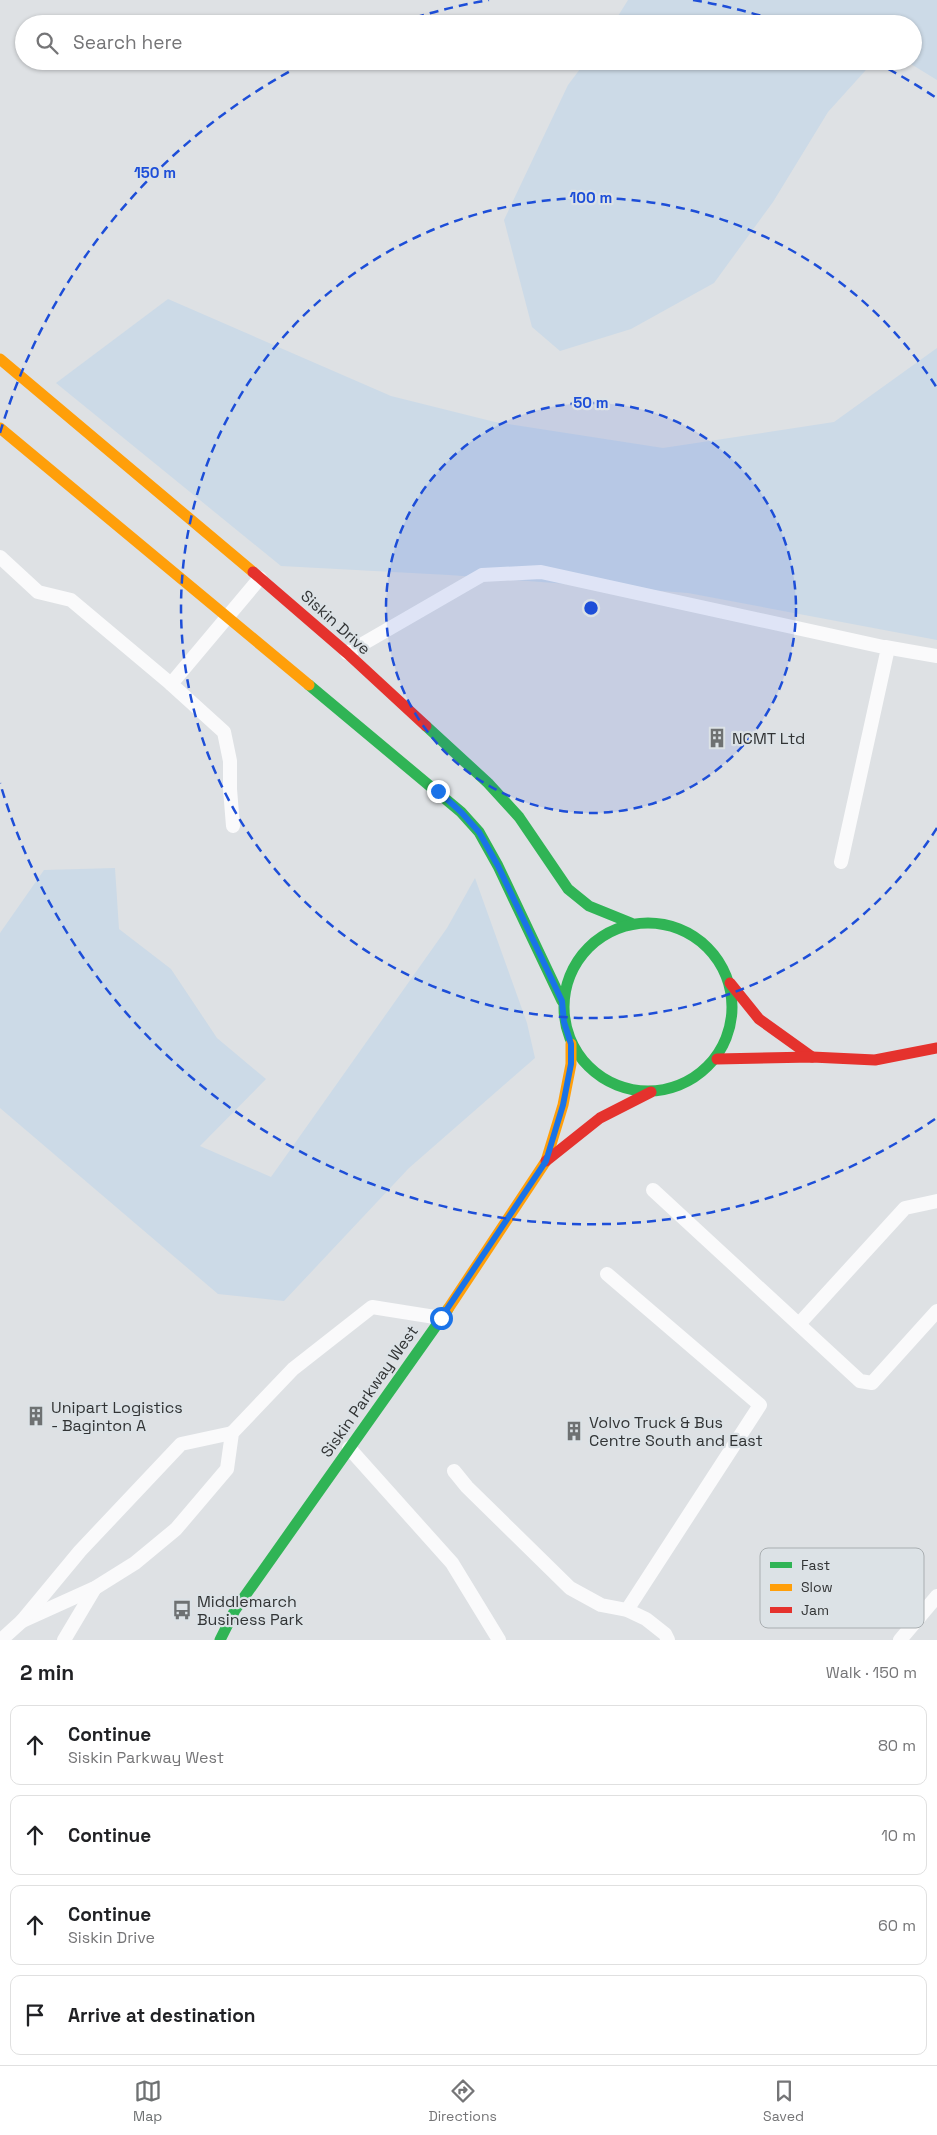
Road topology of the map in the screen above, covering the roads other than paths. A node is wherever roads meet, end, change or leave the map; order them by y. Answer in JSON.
{"nodes":[{"id":1,"x":0,"y":359,"type":"edge"},
{"id":2,"x":0,"y":428,"type":"edge"},
{"id":3,"x":0,"y":557,"type":"edge"},
{"id":4,"x":260,"y":578,"type":"junction"},
{"id":5,"x":228,"y":616,"type":"junction"},
{"id":6,"x":885,"y":647,"type":"junction"},
{"id":7,"x":347,"y":653,"type":"junction"},
{"id":8,"x":937,"y":656,"type":"edge"},
{"id":9,"x":171,"y":684,"type":"junction"},
{"id":10,"x":233,"y":826,"type":"dead end"},
{"id":11,"x":842,"y":862,"type":"dead end"},
{"id":12,"x":631,"y":923,"type":"junction"},
{"id":13,"x":730,"y":983,"type":"junction"},
{"id":14,"x":562,"y":1001,"type":"junction"},
{"id":15,"x":571,"y":1044,"type":"junction"},
{"id":16,"x":937,"y":1048,"type":"edge"},
{"id":17,"x":812,"y":1057,"type":"junction"},
{"id":18,"x":717,"y":1059,"type":"junction"},
{"id":19,"x":651,"y":1092,"type":"junction"},
{"id":20,"x":546,"y":1161,"type":"junction"},
{"id":21,"x":653,"y":1190,"type":"dead end"},
{"id":22,"x":937,"y":1201,"type":"edge"},
{"id":23,"x":607,"y":1274,"type":"dead end"},
{"id":24,"x":937,"y":1311,"type":"edge"},
{"id":25,"x":441,"y":1318,"type":"junction"},
{"id":26,"x":799,"y":1324,"type":"junction"},
{"id":27,"x":232,"y":1433,"type":"junction"},
{"id":28,"x":349,"y":1448,"type":"junction"},
{"id":29,"x":454,"y":1471,"type":"dead end"},
{"id":30,"x":95,"y":1588,"type":"junction"},
{"id":31,"x":937,"y":1596,"type":"edge"},
{"id":32,"x":627,"y":1610,"type":"junction"},
{"id":33,"x":924,"y":1611,"type":"edge"},
{"id":34,"x":22,"y":1621,"type":"junction"},
{"id":35,"x":910,"y":1628,"type":"edge"},
{"id":36,"x":2,"y":1640,"type":"edge"},
{"id":37,"x":64,"y":1640,"type":"edge"},
{"id":38,"x":220,"y":1640,"type":"edge"},
{"id":39,"x":499,"y":1640,"type":"edge"},
{"id":40,"x":668,"y":1640,"type":"edge"},
{"id":41,"x":900,"y":1640,"type":"edge"}],
"edges":[{"from":1,"to":4,"type":"street","name":"Siskin Drive"},
{"from":2,"to":5,"type":"street"},
{"from":3,"to":9,"type":"lane"},
{"from":4,"to":5,"type":"lane"},
{"from":4,"to":7,"type":"street","name":"Siskin Drive"},
{"from":5,"to":9,"type":"lane"},
{"from":5,"to":14,"type":"street"},
{"from":6,"to":7,"type":"lane"},
{"from":6,"to":8,"type":"lane"},
{"from":6,"to":11,"type":"lane"},
{"from":7,"to":12,"type":"street","name":"Siskin Drive"},
{"from":9,"to":10,"type":"lane"},
{"from":12,"to":13,"type":"street"},
{"from":12,"to":14,"type":"street"},
{"from":13,"to":17,"type":"street"},
{"from":13,"to":18,"type":"street"},
{"from":14,"to":15,"type":"street"},
{"from":15,"to":19,"type":"street"},
{"from":15,"to":20,"type":"street","name":"Siskin Parkway West"},
{"from":16,"to":17,"type":"street"},
{"from":17,"to":18,"type":"street"},
{"from":18,"to":19,"type":"street"},
{"from":19,"to":20,"type":"street","name":"Siskin Parkway West"},
{"from":20,"to":25,"type":"street","name":"Siskin Parkway West"},
{"from":21,"to":26,"type":"lane"},
{"from":22,"to":26,"type":"lane"},
{"from":23,"to":32,"type":"lane"},
{"from":24,"to":26,"type":"lane"},
{"from":25,"to":27,"type":"lane"},
{"from":25,"to":28,"type":"street","name":"Siskin Parkway West"},
{"from":27,"to":30,"type":"lane"},
{"from":27,"to":34,"type":"lane"},
{"from":28,"to":38,"type":"street","name":"Siskin Parkway West"},
{"from":28,"to":39,"type":"lane"},
{"from":29,"to":32,"type":"lane"},
{"from":30,"to":34,"type":"lane"},
{"from":30,"to":37,"type":"lane"},
{"from":31,"to":33,"type":"lane"},
{"from":32,"to":40,"type":"lane"},
{"from":34,"to":36,"type":"lane"},
{"from":35,"to":41,"type":"lane"}]}
